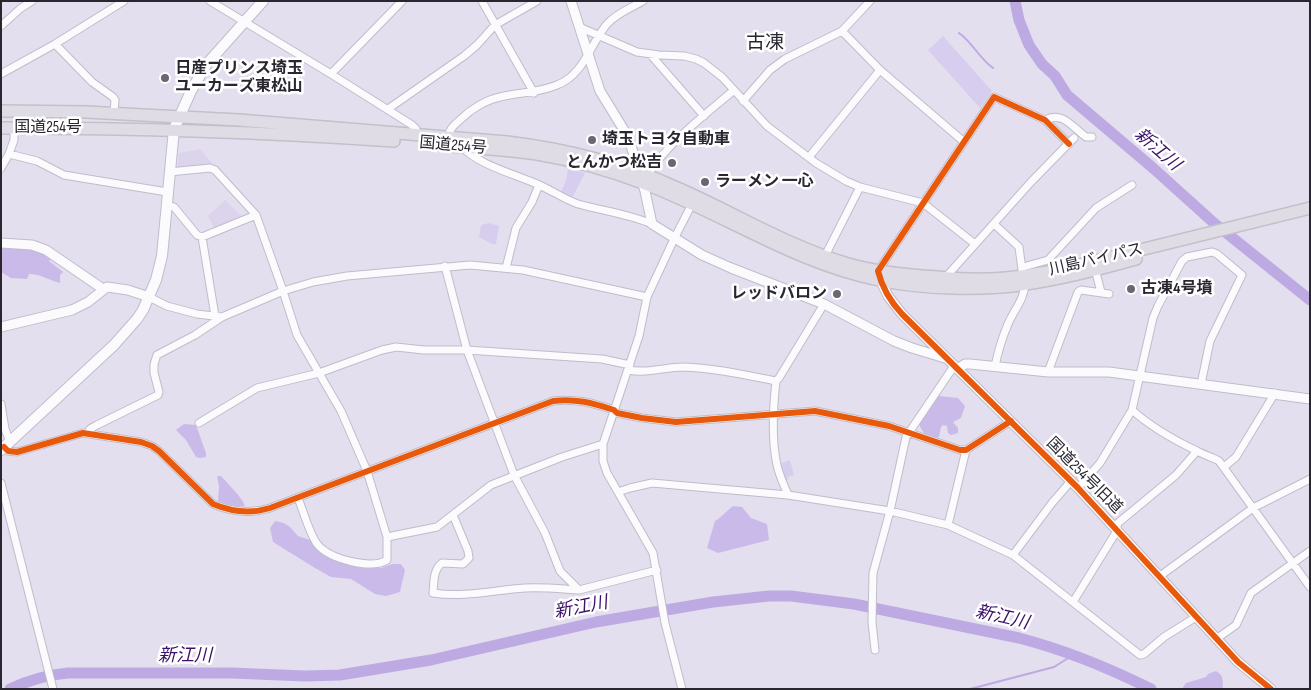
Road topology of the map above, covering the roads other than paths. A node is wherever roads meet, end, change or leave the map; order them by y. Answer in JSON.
{"nodes":[{"id":1,"x":32,"y":1,"type":"edge"},
{"id":2,"x":124,"y":1,"type":"edge"},
{"id":3,"x":210,"y":1,"type":"edge"},
{"id":4,"x":263,"y":1,"type":"edge"},
{"id":5,"x":402,"y":1,"type":"edge"},
{"id":6,"x":482,"y":1,"type":"edge"},
{"id":7,"x":537,"y":1,"type":"edge"},
{"id":8,"x":571,"y":1,"type":"edge"},
{"id":9,"x":643,"y":1,"type":"edge"},
{"id":10,"x":868,"y":2,"type":"edge"},
{"id":11,"x":244,"y":22,"type":"junction"},
{"id":12,"x":495,"y":25,"type":"junction"},
{"id":13,"x":1,"y":26,"type":"edge"},
{"id":14,"x":579,"y":27,"type":"junction"},
{"id":15,"x":842,"y":31,"type":"junction"},
{"id":16,"x":600,"y":35,"type":"junction"},
{"id":17,"x":55,"y":44,"type":"junction"},
{"id":18,"x":650,"y":54,"type":"junction"},
{"id":19,"x":588,"y":56,"type":"junction"},
{"id":20,"x":880,"y":70,"type":"junction"},
{"id":21,"x":1,"y":74,"type":"edge"},
{"id":22,"x":331,"y":74,"type":"junction"},
{"id":23,"x":734,"y":90,"type":"junction"},
{"id":24,"x":534,"y":93,"type":"junction"},
{"id":25,"x":743,"y":101,"type":"junction"},
{"id":26,"x":388,"y":109,"type":"junction"},
{"id":27,"x":1,"y":111,"type":"edge"},
{"id":28,"x":114,"y":113,"type":"junction"},
{"id":29,"x":704,"y":116,"type":"junction"},
{"id":30,"x":179,"y":117,"type":"junction"},
{"id":31,"x":1045,"y":120,"type":"junction"},
{"id":32,"x":1,"y":128,"type":"edge"},
{"id":33,"x":14,"y":128,"type":"junction"},
{"id":34,"x":174,"y":129,"type":"junction"},
{"id":35,"x":415,"y":135,"type":"junction"},
{"id":36,"x":1092,"y":137,"type":"dead end"},
{"id":37,"x":448,"y":138,"type":"junction"},
{"id":38,"x":963,"y":141,"type":"junction"},
{"id":39,"x":462,"y":147,"type":"junction"},
{"id":40,"x":9,"y":154,"type":"junction"},
{"id":41,"x":809,"y":157,"type":"junction"},
{"id":42,"x":1,"y":168,"type":"edge"},
{"id":43,"x":170,"y":172,"type":"junction"},
{"id":44,"x":643,"y":177,"type":"junction"},
{"id":45,"x":539,"y":185,"type":"junction"},
{"id":46,"x":1132,"y":185,"type":"dead end"},
{"id":47,"x":860,"y":187,"type":"junction"},
{"id":48,"x":167,"y":192,"type":"junction"},
{"id":49,"x":923,"y":203,"type":"junction"},
{"id":50,"x":692,"y":204,"type":"junction"},
{"id":51,"x":167,"y":205,"type":"junction"},
{"id":52,"x":1310,"y":208,"type":"edge"},
{"id":53,"x":256,"y":215,"type":"junction"},
{"id":54,"x":1310,"y":216,"type":"edge"},
{"id":55,"x":652,"y":224,"type":"junction"},
{"id":56,"x":994,"y":224,"type":"junction"},
{"id":57,"x":1259,"y":224,"type":"junction"},
{"id":58,"x":202,"y":237,"type":"junction"},
{"id":59,"x":1206,"y":238,"type":"junction"},
{"id":60,"x":674,"y":239,"type":"junction"},
{"id":61,"x":1,"y":243,"type":"edge"},
{"id":62,"x":975,"y":244,"type":"junction"},
{"id":63,"x":825,"y":256,"type":"junction"},
{"id":64,"x":444,"y":266,"type":"junction"},
{"id":65,"x":506,"y":268,"type":"junction"},
{"id":66,"x":1095,"y":269,"type":"junction"},
{"id":67,"x":879,"y":276,"type":"junction"},
{"id":68,"x":1023,"y":276,"type":"junction"},
{"id":69,"x":945,"y":278,"type":"junction"},
{"id":70,"x":103,"y":289,"type":"junction"},
{"id":71,"x":283,"y":291,"type":"junction"},
{"id":72,"x":1100,"y":292,"type":"junction"},
{"id":73,"x":1109,"y":294,"type":"dead end"},
{"id":74,"x":149,"y":297,"type":"junction"},
{"id":75,"x":647,"y":297,"type":"junction"},
{"id":76,"x":824,"y":304,"type":"junction"},
{"id":77,"x":218,"y":316,"type":"junction"},
{"id":78,"x":1,"y":327,"type":"edge"},
{"id":79,"x":467,"y":350,"type":"junction"},
{"id":80,"x":946,"y":359,"type":"junction"},
{"id":81,"x":994,"y":366,"type":"junction"},
{"id":82,"x":629,"y":368,"type":"junction"},
{"id":83,"x":956,"y":368,"type":"junction"},
{"id":84,"x":1048,"y":372,"type":"junction"},
{"id":85,"x":319,"y":373,"type":"junction"},
{"id":86,"x":1141,"y":376,"type":"junction"},
{"id":87,"x":776,"y":381,"type":"junction"},
{"id":88,"x":1201,"y":384,"type":"junction"},
{"id":89,"x":1275,"y":393,"type":"junction"},
{"id":90,"x":1310,"y":399,"type":"edge"},
{"id":91,"x":1,"y":404,"type":"edge"},
{"id":92,"x":614,"y":410,"type":"junction"},
{"id":93,"x":1132,"y":410,"type":"junction"},
{"id":94,"x":772,"y":414,"type":"junction"},
{"id":95,"x":1011,"y":422,"type":"junction"},
{"id":96,"x":199,"y":423,"type":"dead end"},
{"id":97,"x":495,"y":423,"type":"junction"},
{"id":98,"x":88,"y":433,"type":"junction"},
{"id":99,"x":908,"y":433,"type":"junction"},
{"id":100,"x":603,"y":444,"type":"junction"},
{"id":101,"x":5,"y":446,"type":"edge"},
{"id":102,"x":966,"y":450,"type":"junction"},
{"id":103,"x":1196,"y":451,"type":"junction"},
{"id":104,"x":1224,"y":467,"type":"junction"},
{"id":105,"x":366,"y":471,"type":"junction"},
{"id":106,"x":514,"y":475,"type":"junction"},
{"id":107,"x":1310,"y":479,"type":"edge"},
{"id":108,"x":1,"y":483,"type":"edge"},
{"id":109,"x":1074,"y":484,"type":"junction"},
{"id":110,"x":618,"y":492,"type":"junction"},
{"id":111,"x":788,"y":495,"type":"junction"},
{"id":112,"x":298,"y":498,"type":"junction"},
{"id":113,"x":1253,"y":508,"type":"junction"},
{"id":114,"x":890,"y":511,"type":"junction"},
{"id":115,"x":453,"y":515,"type":"junction"},
{"id":116,"x":948,"y":525,"type":"junction"},
{"id":117,"x":1116,"y":528,"type":"junction"},
{"id":118,"x":386,"y":537,"type":"junction"},
{"id":119,"x":1310,"y":550,"type":"edge"},
{"id":120,"x":1013,"y":555,"type":"junction"},
{"id":121,"x":1293,"y":563,"type":"junction"},
{"id":122,"x":657,"y":570,"type":"junction"},
{"id":123,"x":1160,"y":576,"type":"junction"},
{"id":124,"x":1310,"y":587,"type":"edge"},
{"id":125,"x":579,"y":590,"type":"junction"},
{"id":126,"x":1073,"y":602,"type":"junction"},
{"id":127,"x":1196,"y":617,"type":"junction"},
{"id":128,"x":1216,"y":639,"type":"junction"},
{"id":129,"x":875,"y":650,"type":"dead end"},
{"id":130,"x":53,"y":686,"type":"edge"},
{"id":131,"x":682,"y":689,"type":"edge"},
{"id":132,"x":1271,"y":689,"type":"edge"}],
"edges":[{"from":1,"to":13,"type":"street"},
{"from":2,"to":17,"type":"street"},
{"from":3,"to":11,"type":"street"},
{"from":4,"to":11,"type":"main road"},
{"from":5,"to":22,"type":"street"},
{"from":6,"to":12,"type":"street"},
{"from":7,"to":12,"type":"street"},
{"from":8,"to":14,"type":"street"},
{"from":9,"to":16,"type":"street"},
{"from":10,"to":15,"type":"street"},
{"from":11,"to":22,"type":"street"},
{"from":11,"to":30,"type":"main road"},
{"from":12,"to":24,"type":"street"},
{"from":12,"to":26,"type":"street"},
{"from":14,"to":16,"type":"street"},
{"from":14,"to":19,"type":"street"},
{"from":15,"to":20,"type":"street"},
{"from":15,"to":25,"type":"street"},
{"from":16,"to":18,"type":"street"},
{"from":16,"to":19,"type":"street"},
{"from":17,"to":21,"type":"street"},
{"from":17,"to":28,"type":"street"},
{"from":18,"to":23,"type":"street"},
{"from":18,"to":29,"type":"street"},
{"from":19,"to":24,"type":"street"},
{"from":19,"to":44,"type":"street"},
{"from":20,"to":38,"type":"street"},
{"from":20,"to":41,"type":"street"},
{"from":22,"to":26,"type":"street"},
{"from":23,"to":25,"type":"street"},
{"from":23,"to":29,"type":"street"},
{"from":24,"to":37,"type":"street"},
{"from":25,"to":41,"type":"street"},
{"from":26,"to":35,"type":"street"},
{"from":27,"to":28,"type":"highway","name":"国道254号"},
{"from":28,"to":30,"type":"highway","name":"国道254号"},
{"from":29,"to":44,"type":"street"},
{"from":30,"to":34,"type":"main road"},
{"from":30,"to":35,"type":"highway","name":"国道254号"},
{"from":31,"to":36,"type":"street"},
{"from":31,"to":38,"type":"street"},
{"from":31,"to":56,"type":"street"},
{"from":32,"to":33,"type":"highway","name":"国道254号"},
{"from":33,"to":34,"type":"highway","name":"国道254号"},
{"from":33,"to":40,"type":"street"},
{"from":34,"to":39,"type":"highway","name":"国道254号"},
{"from":34,"to":43,"type":"main road"},
{"from":35,"to":37,"type":"highway","name":"国道254号"},
{"from":37,"to":44,"type":"highway","name":"国道254号"},
{"from":38,"to":49,"type":"street"},
{"from":39,"to":44,"type":"highway","name":"国道254号"},
{"from":39,"to":45,"type":"street"},
{"from":40,"to":42,"type":"street"},
{"from":40,"to":48,"type":"street"},
{"from":41,"to":47,"type":"street"},
{"from":43,"to":48,"type":"main road"},
{"from":43,"to":53,"type":"street"},
{"from":44,"to":50,"type":"highway","name":"国道254号"},
{"from":44,"to":55,"type":"street"},
{"from":44,"to":63,"type":"highway","name":"国道254号"},
{"from":45,"to":55,"type":"street"},
{"from":45,"to":65,"type":"street"},
{"from":46,"to":68,"type":"street"},
{"from":47,"to":49,"type":"street"},
{"from":47,"to":63,"type":"street"},
{"from":48,"to":51,"type":"main road"},
{"from":49,"to":62,"type":"street"},
{"from":49,"to":67,"type":"street"},
{"from":50,"to":60,"type":"street"},
{"from":50,"to":67,"type":"highway","name":"国道254号"},
{"from":51,"to":58,"type":"street"},
{"from":51,"to":74,"type":"main road"},
{"from":52,"to":57,"type":"highway","name":"川島バイパス"},
{"from":53,"to":58,"type":"street"},
{"from":53,"to":71,"type":"street"},
{"from":54,"to":57,"type":"highway","name":"川島バイパス"},
{"from":55,"to":60,"type":"street"},
{"from":56,"to":62,"type":"street"},
{"from":56,"to":68,"type":"street"},
{"from":57,"to":59,"type":"highway","name":"川島バイパス"},
{"from":58,"to":77,"type":"street"},
{"from":59,"to":66,"type":"highway","name":"川島バイパス"},
{"from":59,"to":68,"type":"highway","name":"川島バイパス"},
{"from":60,"to":75,"type":"street"},
{"from":60,"to":76,"type":"street"},
{"from":61,"to":70,"type":"street"},
{"from":62,"to":69,"type":"street"},
{"from":63,"to":67,"type":"highway","name":"国道254号"},
{"from":64,"to":65,"type":"street"},
{"from":64,"to":71,"type":"street"},
{"from":64,"to":79,"type":"street"},
{"from":65,"to":75,"type":"street"},
{"from":66,"to":68,"type":"highway","name":"川島バイパス"},
{"from":66,"to":72,"type":"street"},
{"from":67,"to":68,"type":"highway","name":"川島バイパス"},
{"from":67,"to":69,"type":"highway","name":"川島バイパス"},
{"from":67,"to":80,"type":"street","name":"国道254号旧道"},
{"from":68,"to":69,"type":"highway","name":"川島バイパス"},
{"from":68,"to":81,"type":"street"},
{"from":70,"to":74,"type":"street"},
{"from":70,"to":78,"type":"street"},
{"from":71,"to":77,"type":"street"},
{"from":71,"to":85,"type":"street"},
{"from":72,"to":73,"type":"street"},
{"from":72,"to":84,"type":"street"},
{"from":74,"to":77,"type":"street"},
{"from":74,"to":101,"type":"main road"},
{"from":75,"to":82,"type":"street"},
{"from":76,"to":80,"type":"street"},
{"from":76,"to":87,"type":"street"},
{"from":77,"to":98,"type":"street"},
{"from":79,"to":82,"type":"street"},
{"from":79,"to":85,"type":"street"},
{"from":79,"to":97,"type":"street"},
{"from":80,"to":83,"type":"street","name":"国道254号旧道"},
{"from":81,"to":83,"type":"street"},
{"from":81,"to":84,"type":"street"},
{"from":82,"to":87,"type":"street"},
{"from":82,"to":92,"type":"street"},
{"from":83,"to":95,"type":"street","name":"国道254号旧道"},
{"from":83,"to":99,"type":"street"},
{"from":84,"to":86,"type":"street"},
{"from":85,"to":96,"type":"street"},
{"from":85,"to":105,"type":"street"},
{"from":86,"to":88,"type":"street"},
{"from":86,"to":88,"type":"street"},
{"from":86,"to":93,"type":"street"},
{"from":87,"to":94,"type":"street"},
{"from":88,"to":89,"type":"street"},
{"from":89,"to":90,"type":"street"},
{"from":89,"to":104,"type":"street"},
{"from":91,"to":101,"type":"street"},
{"from":92,"to":94,"type":"street"},
{"from":92,"to":97,"type":"street"},
{"from":92,"to":100,"type":"street"},
{"from":93,"to":103,"type":"street"},
{"from":93,"to":109,"type":"street"},
{"from":94,"to":99,"type":"street"},
{"from":94,"to":111,"type":"street"},
{"from":95,"to":102,"type":"street"},
{"from":95,"to":109,"type":"street","name":"国道254号旧道"},
{"from":97,"to":105,"type":"street"},
{"from":97,"to":106,"type":"street"},
{"from":98,"to":101,"type":"street"},
{"from":98,"to":112,"type":"street"},
{"from":99,"to":102,"type":"street"},
{"from":99,"to":114,"type":"street"},
{"from":100,"to":106,"type":"street"},
{"from":100,"to":110,"type":"street"},
{"from":102,"to":116,"type":"street"},
{"from":103,"to":104,"type":"street"},
{"from":103,"to":117,"type":"street"},
{"from":104,"to":113,"type":"street"},
{"from":105,"to":112,"type":"street"},
{"from":105,"to":118,"type":"street"},
{"from":106,"to":115,"type":"street"},
{"from":106,"to":125,"type":"street"},
{"from":107,"to":113,"type":"street"},
{"from":108,"to":130,"type":"street"},
{"from":109,"to":117,"type":"street","name":"国道254号旧道"},
{"from":109,"to":120,"type":"street"},
{"from":110,"to":111,"type":"street"},
{"from":110,"to":122,"type":"street"},
{"from":111,"to":114,"type":"street"},
{"from":112,"to":118,"type":"street"},
{"from":113,"to":121,"type":"street"},
{"from":113,"to":123,"type":"street"},
{"from":114,"to":116,"type":"street"},
{"from":114,"to":129,"type":"street"},
{"from":115,"to":118,"type":"street"},
{"from":115,"to":125,"type":"street"},
{"from":116,"to":120,"type":"street"},
{"from":117,"to":123,"type":"street","name":"国道254号旧道"},
{"from":117,"to":126,"type":"street"},
{"from":119,"to":121,"type":"street"},
{"from":120,"to":126,"type":"street"},
{"from":121,"to":124,"type":"street"},
{"from":121,"to":128,"type":"street"},
{"from":122,"to":125,"type":"street"},
{"from":122,"to":131,"type":"street"},
{"from":123,"to":127,"type":"street","name":"国道254号旧道"},
{"from":126,"to":127,"type":"street"},
{"from":127,"to":128,"type":"street","name":"国道254号旧道"},
{"from":128,"to":132,"type":"street","name":"国道254号旧道"}]}
